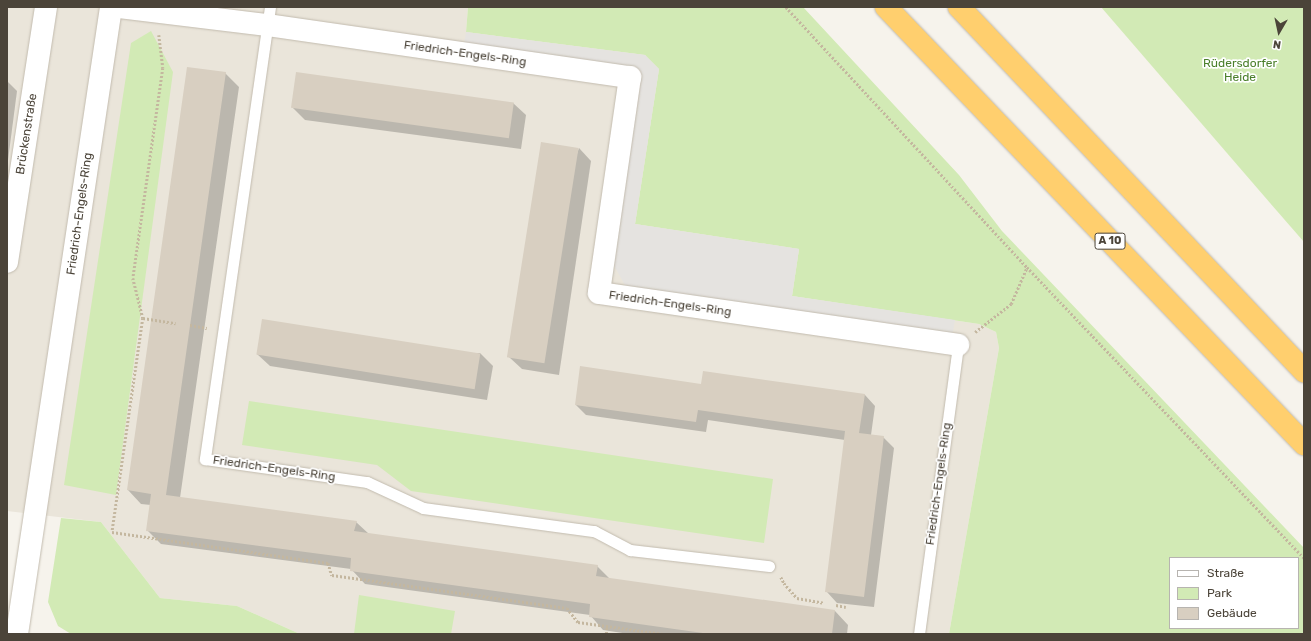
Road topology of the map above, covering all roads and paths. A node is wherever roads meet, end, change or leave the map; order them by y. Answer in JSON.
{"nodes":[{"id":1,"x":46,"y":7,"type":"edge"},
{"id":2,"x":111,"y":7,"type":"edge"},
{"id":3,"x":118,"y":7,"type":"edge"},
{"id":4,"x":786,"y":7,"type":"edge"},
{"id":5,"x":886,"y":7,"type":"edge"},
{"id":6,"x":959,"y":7,"type":"edge"},
{"id":7,"x":159,"y":12,"type":"junction"},
{"id":8,"x":269,"y":16,"type":"edge"},
{"id":9,"x":7,"y":262,"type":"edge"},
{"id":10,"x":1027,"y":267,"type":"junction"},
{"id":11,"x":143,"y":318,"type":"junction"},
{"id":12,"x":176,"y":323,"type":"dead end"},
{"id":13,"x":958,"y":345,"type":"junction"},
{"id":14,"x":1304,"y":372,"type":"edge"},
{"id":15,"x":1304,"y":444,"type":"edge"},
{"id":16,"x":1304,"y":558,"type":"edge"},
{"id":17,"x":773,"y":568,"type":"joint"},
{"id":18,"x":824,"y":603,"type":"dead end"},
{"id":19,"x":836,"y":605,"type":"dead end"},
{"id":20,"x":846,"y":607,"type":"dead end"},
{"id":21,"x":607,"y":626,"type":"junction"},
{"id":22,"x":18,"y":634,"type":"edge"},
{"id":23,"x":606,"y":634,"type":"edge"},
{"id":24,"x":663,"y":634,"type":"edge"},
{"id":25,"x":919,"y":634,"type":"edge"}],
"edges":[{"from":1,"to":9,"type":"street","name":"Brückenstraße"},
{"from":2,"to":22,"type":"street","name":"Friedrich-Engels-Ring"},
{"from":3,"to":7,"type":"street","name":"Friedrich-Engels-Ring"},
{"from":4,"to":10,"type":"path"},
{"from":5,"to":15,"type":"highway","number":"A 10"},
{"from":6,"to":14,"type":"highway"},
{"from":7,"to":8,"type":"street","name":"Friedrich-Engels-Ring"},
{"from":7,"to":11,"type":"path"},
{"from":8,"to":13,"type":"street","name":"Friedrich-Engels-Ring"},
{"from":8,"to":17,"type":"lane","name":"Friedrich-Engels-Ring"},
{"from":10,"to":13,"type":"path"},
{"from":10,"to":16,"type":"path"},
{"from":11,"to":12,"type":"path"},
{"from":11,"to":21,"type":"path"},
{"from":13,"to":25,"type":"lane","name":"Friedrich-Engels-Ring"},
{"from":17,"to":18,"type":"path"},
{"from":19,"to":20,"type":"path"},
{"from":21,"to":23,"type":"path"},
{"from":21,"to":24,"type":"path"}]}
